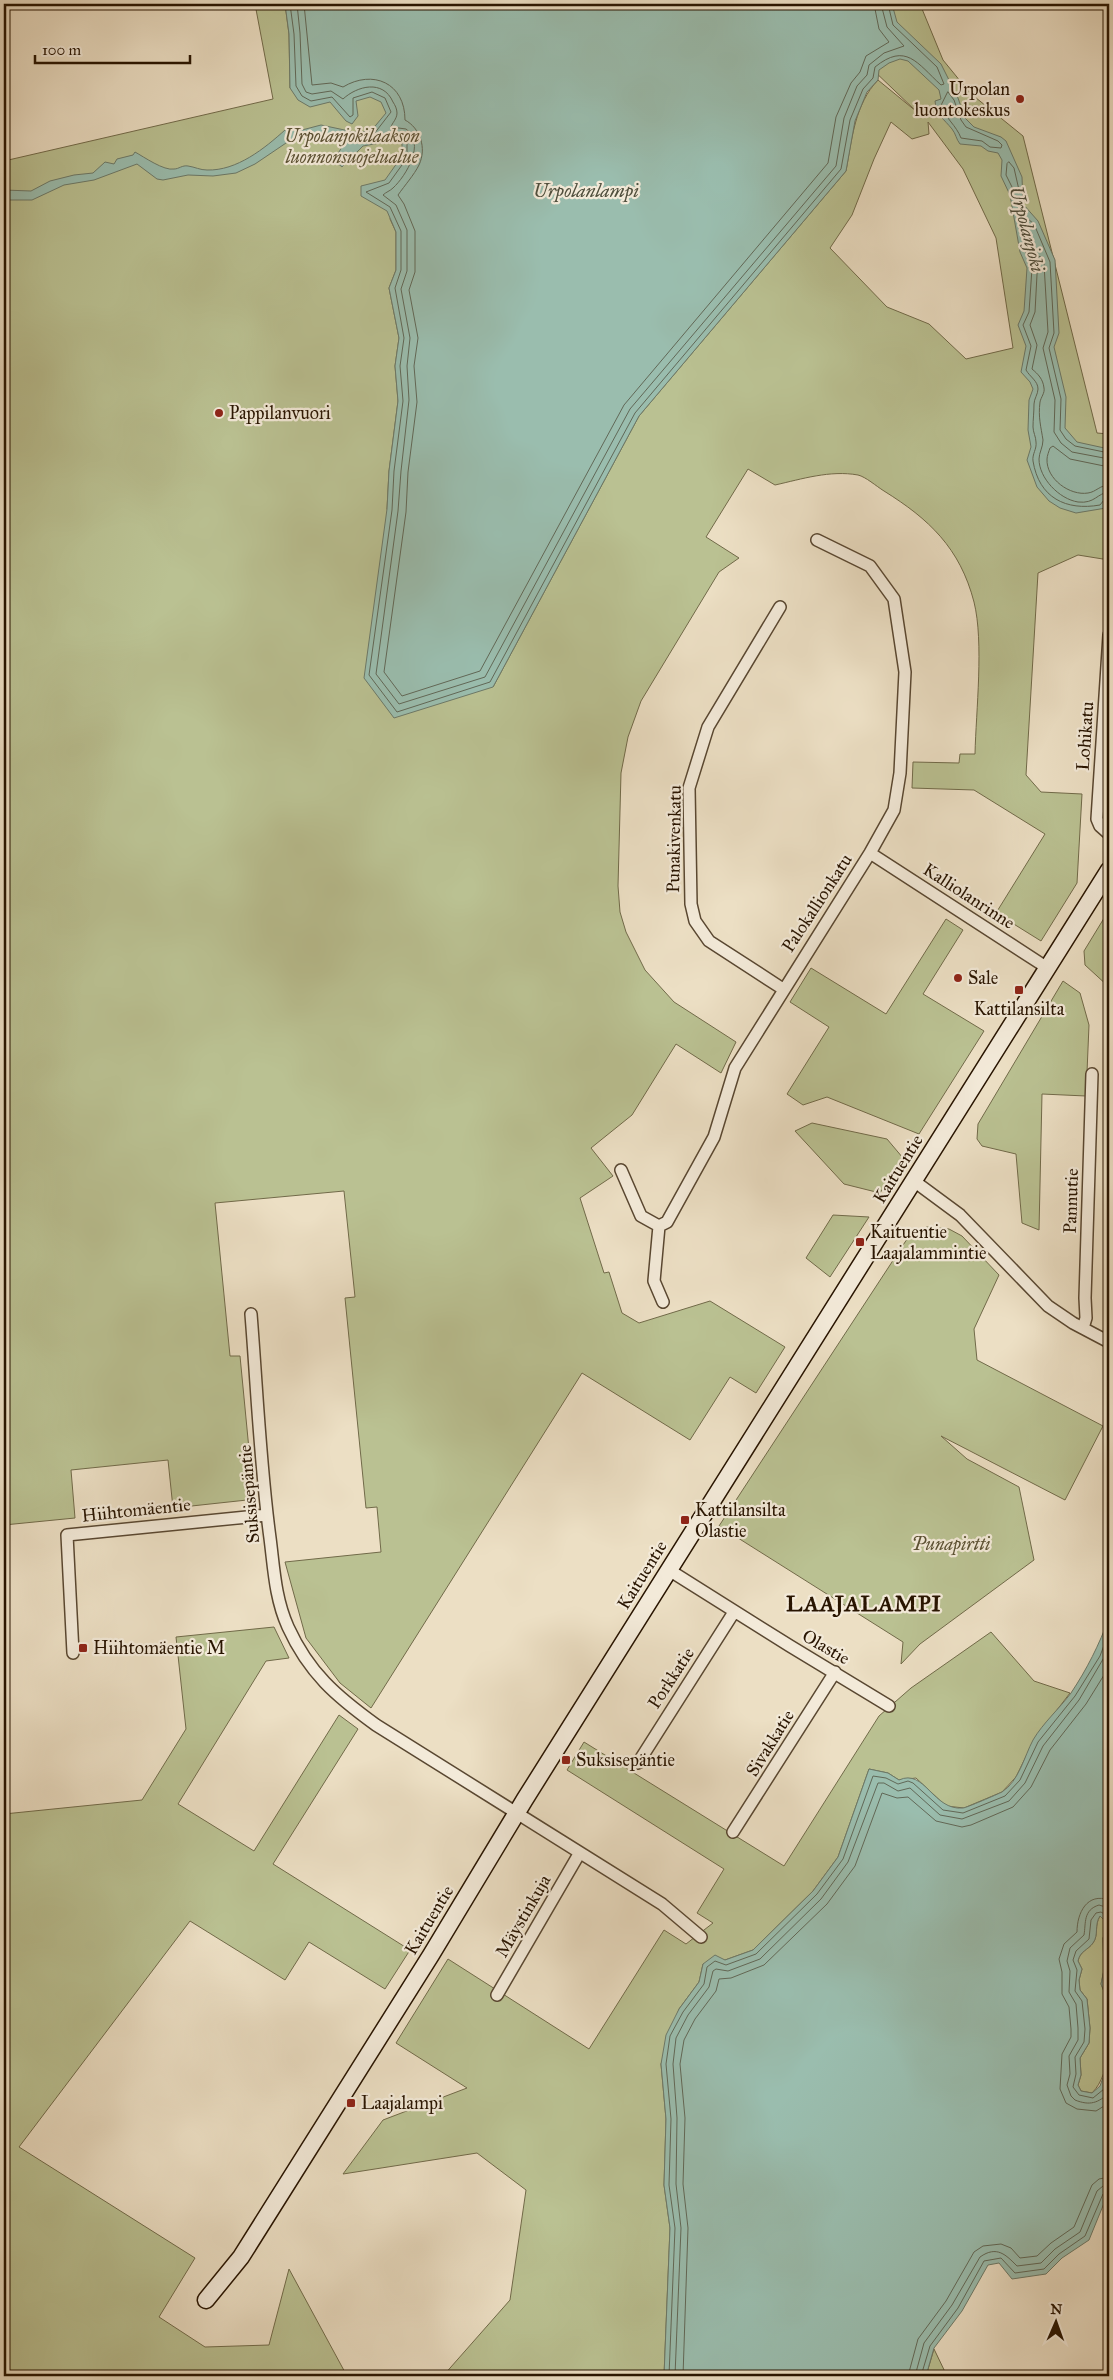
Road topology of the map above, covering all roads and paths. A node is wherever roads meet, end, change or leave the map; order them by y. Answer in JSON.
{"nodes":[{"id":1,"x":817,"y":540,"type":"dead end"},
{"id":2,"x":780,"y":607,"type":"dead end"},
{"id":3,"x":1109,"y":635,"type":"edge"},
{"id":4,"x":1106,"y":720,"type":"edge"},
{"id":5,"x":1109,"y":834,"type":"edge"},
{"id":6,"x":870,"y":853,"type":"junction"},
{"id":7,"x":1109,"y":870,"type":"edge"},
{"id":8,"x":1049,"y":969,"type":"junction"},
{"id":9,"x":783,"y":989,"type":"junction"},
{"id":10,"x":1092,"y":1074,"type":"dead end"},
{"id":11,"x":621,"y":1170,"type":"dead end"},
{"id":12,"x":914,"y":1181,"type":"junction"},
{"id":13,"x":659,"y":1226,"type":"junction"},
{"id":14,"x":662,"y":1302,"type":"dead end"},
{"id":15,"x":251,"y":1314,"type":"dead end"},
{"id":16,"x":1083,"y":1328,"type":"junction"},
{"id":17,"x":1109,"y":1342,"type":"edge"},
{"id":18,"x":267,"y":1515,"type":"junction"},
{"id":19,"x":669,"y":1570,"type":"junction"},
{"id":20,"x":734,"y":1612,"type":"junction"},
{"id":21,"x":73,"y":1653,"type":"dead end"},
{"id":22,"x":835,"y":1672,"type":"junction"},
{"id":23,"x":889,"y":1706,"type":"dead end"},
{"id":24,"x":638,"y":1763,"type":"dead end"},
{"id":25,"x":516,"y":1813,"type":"junction"},
{"id":26,"x":733,"y":1832,"type":"dead end"},
{"id":27,"x":579,"y":1854,"type":"junction"},
{"id":28,"x":702,"y":1937,"type":"dead end"},
{"id":29,"x":498,"y":1995,"type":"dead end"},
{"id":30,"x":206,"y":2300,"type":"dead end"}],
"edges":[{"from":1,"to":6,"type":"street","name":"Palokallionkatu"},
{"from":2,"to":9,"type":"street","name":"Punakivenkatu"},
{"from":3,"to":4,"type":"street","name":"Lohikatu"},
{"from":4,"to":5,"type":"street","name":"Lohikatu"},
{"from":6,"to":8,"type":"street","name":"Kalliolanrinne"},
{"from":6,"to":9,"type":"street","name":"Palokallionkatu"},
{"from":7,"to":8,"type":"street","name":"Kaituentie"},
{"from":8,"to":12,"type":"street","name":"Kaituentie"},
{"from":9,"to":13,"type":"street","name":"Palokallionkatu"},
{"from":10,"to":16,"type":"street","name":"Pannutie"},
{"from":11,"to":13,"type":"street"},
{"from":12,"to":16,"type":"street"},
{"from":12,"to":19,"type":"street","name":"Kaituentie"},
{"from":13,"to":14,"type":"street"},
{"from":15,"to":18,"type":"street","name":"Suksisepäntie"},
{"from":16,"to":17,"type":"street"},
{"from":18,"to":21,"type":"street","name":"Hiihtomäentie"},
{"from":18,"to":25,"type":"street","name":"Suksisepäntie"},
{"from":19,"to":20,"type":"street","name":"Olastie"},
{"from":19,"to":25,"type":"street","name":"Kaituentie"},
{"from":20,"to":22,"type":"street","name":"Olastie"},
{"from":20,"to":24,"type":"street","name":"Porkkatie"},
{"from":22,"to":23,"type":"street","name":"Olastie"},
{"from":22,"to":26,"type":"street","name":"Sivakkatie"},
{"from":25,"to":27,"type":"street","name":"Suksisepäntie"},
{"from":25,"to":30,"type":"street","name":"Kaituentie"},
{"from":27,"to":28,"type":"street","name":"Suksisepäntie"},
{"from":27,"to":29,"type":"street","name":"Mäystinkuja"}]}
